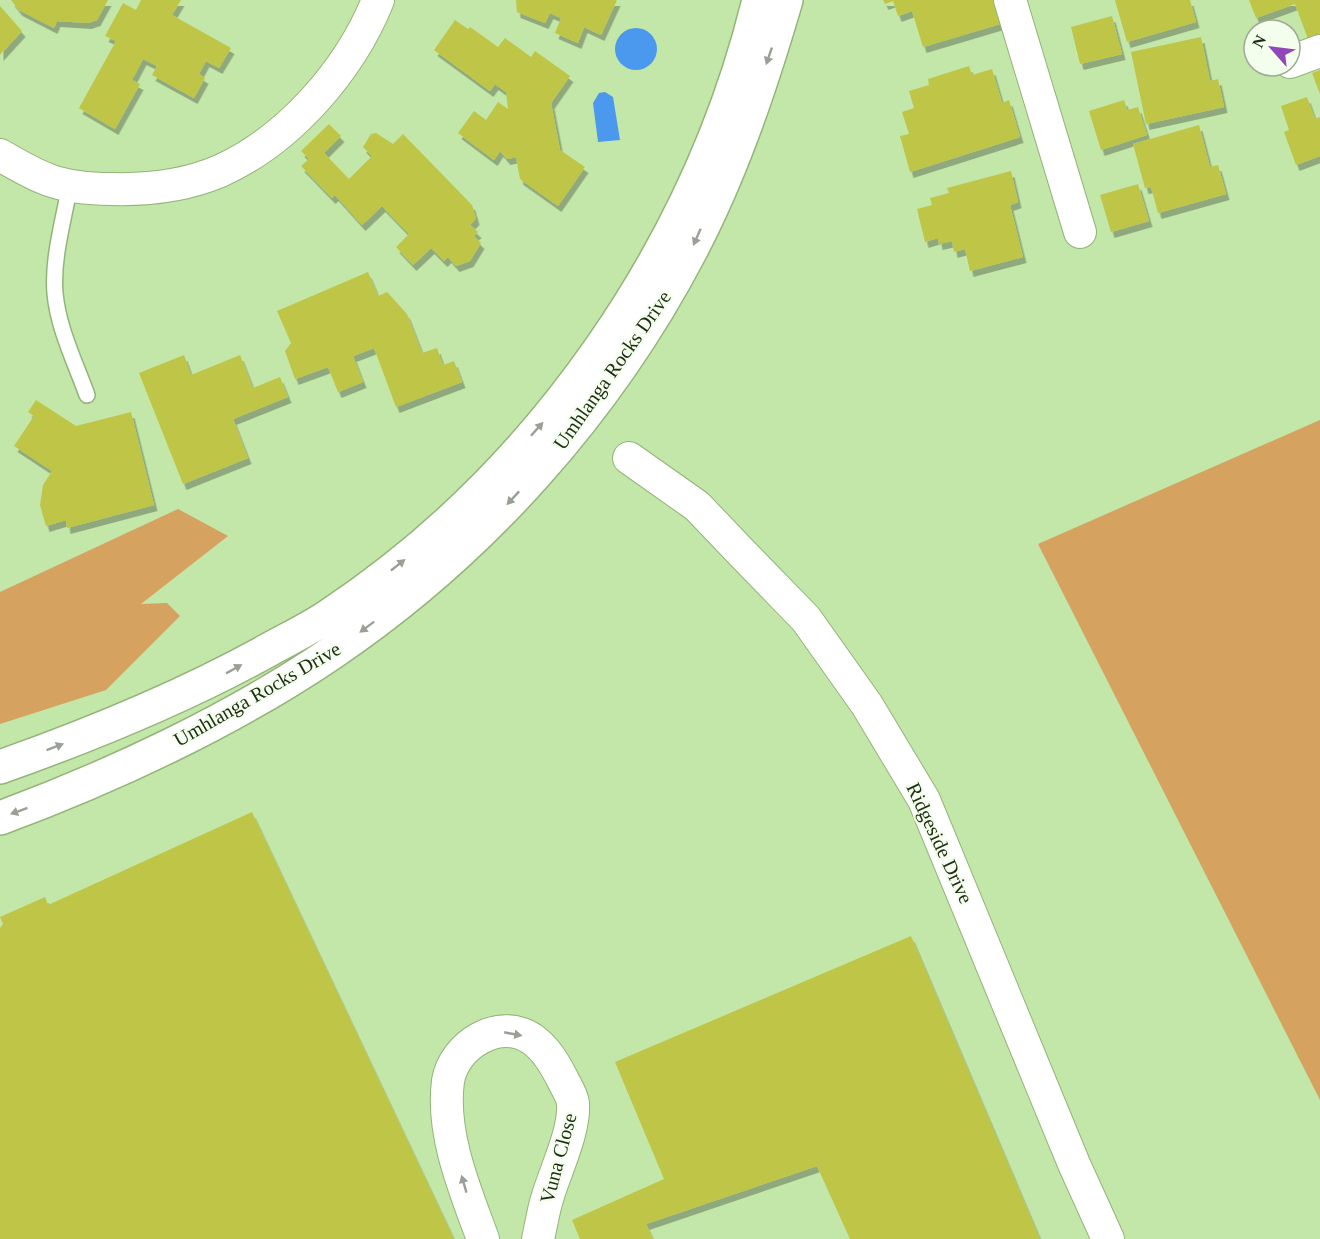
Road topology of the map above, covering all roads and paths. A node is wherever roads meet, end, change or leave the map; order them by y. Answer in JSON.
{"nodes":[{"id":1,"x":378,"y":0,"type":"edge"},
{"id":2,"x":759,"y":0,"type":"edge"},
{"id":3,"x":786,"y":0,"type":"edge"},
{"id":4,"x":1010,"y":0,"type":"edge"},
{"id":5,"x":1320,"y":51,"type":"edge"},
{"id":6,"x":1302,"y":58,"type":"edge"},
{"id":7,"x":0,"y":155,"type":"edge"},
{"id":8,"x":70,"y":184,"type":"junction"},
{"id":9,"x":1080,"y":232,"type":"dead end"},
{"id":10,"x":87,"y":395,"type":"dead end"},
{"id":11,"x":629,"y":458,"type":"dead end"},
{"id":12,"x":0,"y":767,"type":"edge"},
{"id":13,"x":0,"y":818,"type":"edge"},
{"id":14,"x":483,"y":1239,"type":"edge"},
{"id":15,"x":538,"y":1239,"type":"edge"},
{"id":16,"x":1108,"y":1239,"type":"edge"}],
"edges":[{"from":1,"to":8,"type":"street"},
{"from":12,"to":2,"type":"main road","name":"Umhlanga Rocks Drive","one_way":true},
{"from":3,"to":13,"type":"main road","name":"Umhlanga Rocks Drive","one_way":true},
{"from":4,"to":9,"type":"street"},
{"from":5,"to":6,"type":"street"},
{"from":7,"to":8,"type":"street"},
{"from":8,"to":10,"type":"lane"},
{"from":11,"to":16,"type":"street","name":"Ridgeside Drive"},
{"from":14,"to":15,"type":"street","name":"Vuna Close","one_way":true}]}
